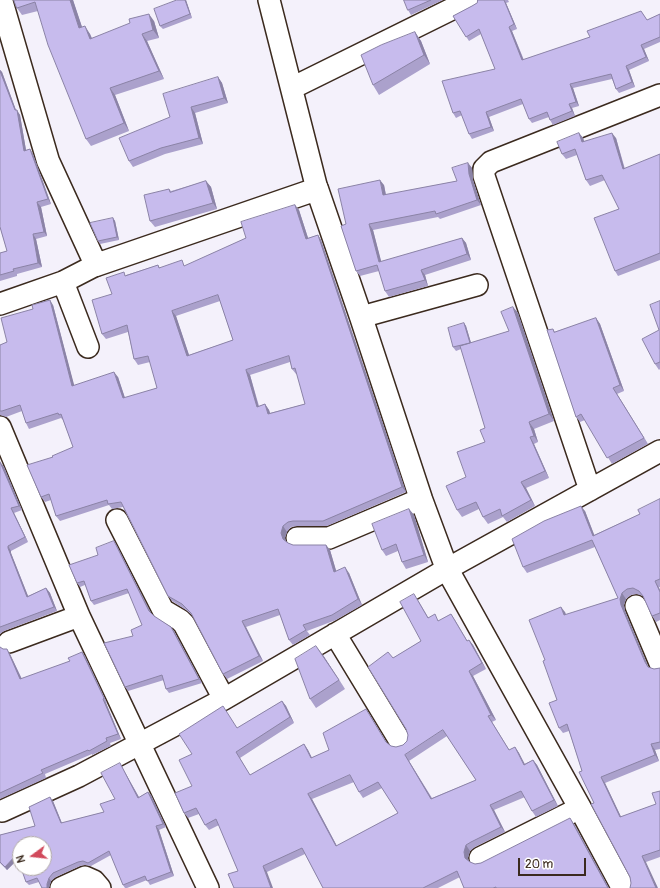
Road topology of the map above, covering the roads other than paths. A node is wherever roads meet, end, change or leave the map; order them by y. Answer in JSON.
{"nodes":[{"id":1,"x":1,"y":0,"type":"edge"},
{"id":2,"x":269,"y":0,"type":"edge"},
{"id":3,"x":470,"y":0,"type":"edge"},
{"id":4,"x":292,"y":88,"type":"junction"},
{"id":5,"x":659,"y":99,"type":"edge"},
{"id":6,"x":317,"y":189,"type":"junction"},
{"id":7,"x":96,"y":265,"type":"junction"},
{"id":8,"x":63,"y":282,"type":"junction"},
{"id":9,"x":476,"y":285,"type":"dead end"},
{"id":10,"x":0,"y":304,"type":"edge"},
{"id":11,"x":361,"y":317,"type":"junction"},
{"id":12,"x":88,"y":347,"type":"dead end"},
{"id":13,"x":0,"y":427,"type":"edge"},
{"id":14,"x":660,"y":451,"type":"edge"},
{"id":15,"x":590,"y":490,"type":"junction"},
{"id":16,"x":421,"y":500,"type":"junction"},
{"id":17,"x":117,"y":520,"type":"dead end"},
{"id":18,"x":297,"y":538,"type":"dead end"},
{"id":19,"x":446,"y":570,"type":"junction"},
{"id":20,"x":636,"y":606,"type":"dead end"},
{"id":21,"x":79,"y":616,"type":"junction"},
{"id":22,"x":336,"y":634,"type":"junction"},
{"id":23,"x":9,"y":642,"type":"dead end"},
{"id":24,"x":660,"y":663,"type":"edge"},
{"id":25,"x":224,"y":699,"type":"junction"},
{"id":26,"x":400,"y":741,"type":"dead end"},
{"id":27,"x":139,"y":744,"type":"junction"},
{"id":28,"x":580,"y":808,"type":"junction"},
{"id":29,"x":2,"y":811,"type":"dead end"},
{"id":30,"x":480,"y":858,"type":"dead end"},
{"id":31,"x":61,"y":888,"type":"edge"},
{"id":32,"x":100,"y":888,"type":"edge"},
{"id":33,"x":208,"y":888,"type":"edge"},
{"id":34,"x":623,"y":888,"type":"edge"}],
"edges":[{"from":1,"to":7,"type":"street"},
{"from":2,"to":4,"type":"street"},
{"from":3,"to":4,"type":"street"},
{"from":4,"to":6,"type":"street"},
{"from":5,"to":15,"type":"street"},
{"from":6,"to":7,"type":"street"},
{"from":6,"to":11,"type":"street"},
{"from":7,"to":8,"type":"street"},
{"from":8,"to":10,"type":"street"},
{"from":8,"to":12,"type":"street"},
{"from":9,"to":11,"type":"street"},
{"from":11,"to":16,"type":"street"},
{"from":13,"to":21,"type":"street"},
{"from":14,"to":15,"type":"street"},
{"from":15,"to":19,"type":"street"},
{"from":16,"to":18,"type":"street"},
{"from":16,"to":19,"type":"street"},
{"from":17,"to":25,"type":"street"},
{"from":19,"to":22,"type":"street"},
{"from":19,"to":28,"type":"street"},
{"from":20,"to":24,"type":"street"},
{"from":21,"to":23,"type":"street"},
{"from":21,"to":27,"type":"street"},
{"from":22,"to":25,"type":"street"},
{"from":22,"to":26,"type":"street"},
{"from":25,"to":27,"type":"street"},
{"from":27,"to":29,"type":"street"},
{"from":27,"to":33,"type":"street"},
{"from":28,"to":30,"type":"street"},
{"from":28,"to":34,"type":"street"},
{"from":31,"to":32,"type":"street"}]}
